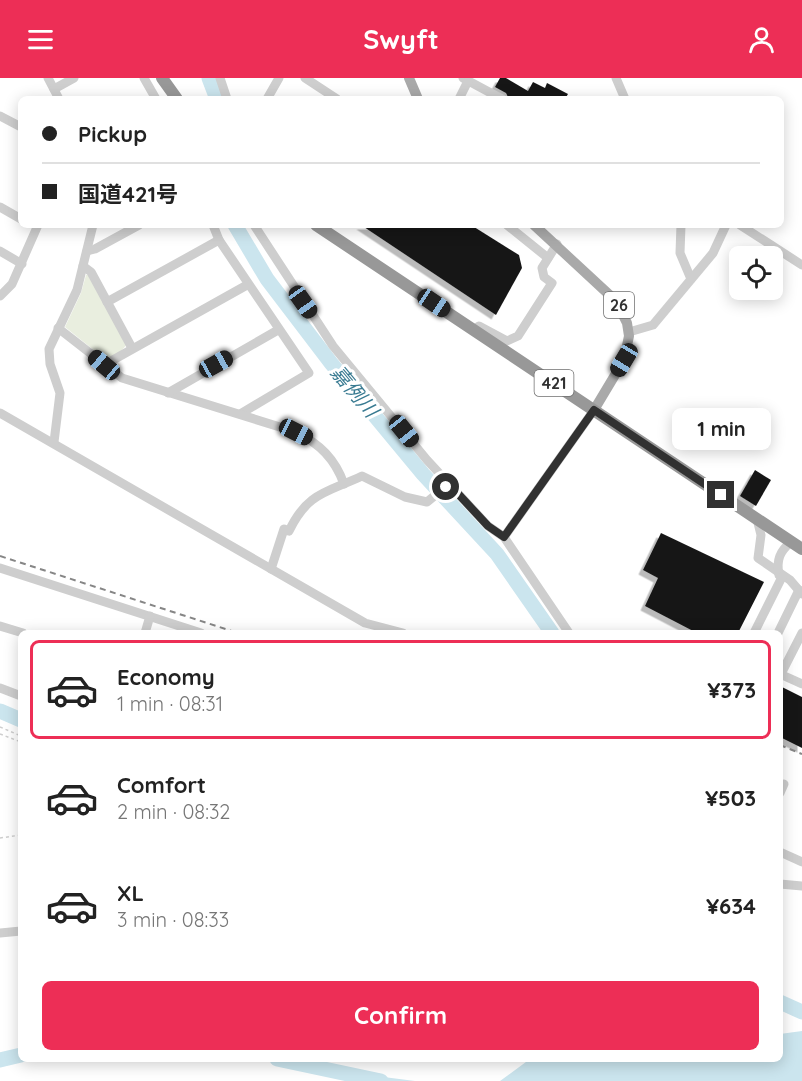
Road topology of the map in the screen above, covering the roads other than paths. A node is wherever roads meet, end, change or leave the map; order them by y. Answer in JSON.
{"nodes":[{"id":1,"x":48,"y":78,"type":"edge"},
{"id":2,"x":74,"y":78,"type":"edge"},
{"id":3,"x":144,"y":78,"type":"edge"},
{"id":4,"x":162,"y":78,"type":"edge"},
{"id":5,"x":220,"y":78,"type":"edge"},
{"id":6,"x":279,"y":78,"type":"edge"},
{"id":7,"x":305,"y":78,"type":"edge"},
{"id":8,"x":409,"y":78,"type":"edge"},
{"id":9,"x":616,"y":78,"type":"edge"},
{"id":10,"x":465,"y":79,"type":"edge"},
{"id":11,"x":54,"y":89,"type":"junction"},
{"id":12,"x":58,"y":96,"type":"edge"},
{"id":13,"x":150,"y":96,"type":"edge"},
{"id":14,"x":175,"y":96,"type":"edge"},
{"id":15,"x":226,"y":96,"type":"edge"},
{"id":16,"x":269,"y":96,"type":"edge"},
{"id":17,"x":332,"y":96,"type":"edge"},
{"id":18,"x":417,"y":96,"type":"edge"},
{"id":19,"x":460,"y":96,"type":"edge"},
{"id":20,"x":496,"y":96,"type":"edge"},
{"id":21,"x":624,"y":96,"type":"edge"},
{"id":22,"x":0,"y":116,"type":"edge"},
{"id":23,"x":18,"y":125,"type":"edge"},
{"id":24,"x":0,"y":207,"type":"edge"},
{"id":25,"x":18,"y":217,"type":"edge"},
{"id":26,"x":34,"y":228,"type":"edge"},
{"id":27,"x":92,"y":228,"type":"edge"},
{"id":28,"x":134,"y":228,"type":"edge"},
{"id":29,"x":214,"y":228,"type":"edge"},
{"id":30,"x":256,"y":228,"type":"edge"},
{"id":31,"x":320,"y":228,"type":"edge"},
{"id":32,"x":511,"y":228,"type":"edge"},
{"id":33,"x":538,"y":228,"type":"edge"},
{"id":34,"x":681,"y":228,"type":"edge"},
{"id":35,"x":725,"y":228,"type":"edge"},
{"id":36,"x":745,"y":228,"type":"edge"},
{"id":37,"x":219,"y":240,"type":"junction"},
{"id":38,"x":557,"y":244,"type":"junction"},
{"id":39,"x":0,"y":251,"type":"edge"},
{"id":40,"x":87,"y":251,"type":"junction"},
{"id":41,"x":548,"y":258,"type":"junction"},
{"id":42,"x":22,"y":264,"type":"junction"},
{"id":43,"x":802,"y":265,"type":"edge"},
{"id":44,"x":83,"y":266,"type":"junction"},
{"id":45,"x":691,"y":279,"type":"junction"},
{"id":46,"x":247,"y":285,"type":"junction"},
{"id":47,"x":0,"y":296,"type":"edge"},
{"id":48,"x":107,"y":302,"type":"junction"},
{"id":49,"x":58,"y":328,"type":"junction"},
{"id":50,"x":278,"y":330,"type":"junction"},
{"id":51,"x":473,"y":330,"type":"junction"},
{"id":52,"x":629,"y":332,"type":"junction"},
{"id":53,"x":132,"y":348,"type":"junction"},
{"id":54,"x":104,"y":365,"type":"junction"},
{"id":55,"x":168,"y":393,"type":"junction"},
{"id":56,"x":594,"y":410,"type":"junction"},
{"id":57,"x":0,"y":413,"type":"edge"},
{"id":58,"x":240,"y":414,"type":"junction"},
{"id":59,"x":54,"y":442,"type":"junction"},
{"id":60,"x":344,"y":484,"type":"junction"},
{"id":61,"x":448,"y":485,"type":"junction"},
{"id":62,"x":757,"y":519,"type":"junction"},
{"id":63,"x":504,"y":537,"type":"junction"},
{"id":64,"x":791,"y":542,"type":"junction"},
{"id":65,"x":802,"y":549,"type":"edge"},
{"id":66,"x":0,"y":568,"type":"edge"},
{"id":67,"x":271,"y":569,"type":"junction"},
{"id":68,"x":780,"y":576,"type":"junction"},
{"id":69,"x":800,"y":592,"type":"edge"},
{"id":70,"x":150,"y":616,"type":"junction"},
{"id":71,"x":0,"y":626,"type":"edge"},
{"id":72,"x":146,"y":630,"type":"edge"},
{"id":73,"x":187,"y":630,"type":"edge"},
{"id":74,"x":391,"y":630,"type":"edge"},
{"id":75,"x":567,"y":630,"type":"edge"},
{"id":76,"x":755,"y":630,"type":"edge"},
{"id":77,"x":780,"y":630,"type":"edge"},
{"id":78,"x":18,"y":631,"type":"edge"},
{"id":79,"x":802,"y":633,"type":"edge"},
{"id":80,"x":783,"y":670,"type":"edge"},
{"id":81,"x":783,"y":675,"type":"edge"},
{"id":82,"x":801,"y":682,"type":"edge"},
{"id":83,"x":0,"y":688,"type":"edge"},
{"id":84,"x":18,"y":695,"type":"edge"},
{"id":85,"x":783,"y":853,"type":"edge"},
{"id":86,"x":802,"y":862,"type":"edge"},
{"id":87,"x":783,"y":884,"type":"edge"},
{"id":88,"x":802,"y":886,"type":"edge"},
{"id":89,"x":18,"y":931,"type":"edge"},
{"id":90,"x":0,"y":933,"type":"edge"}],
"edges":[{"from":1,"to":11,"type":"street"},
{"from":2,"to":11,"type":"street"},
{"from":3,"to":13,"type":"street"},
{"from":4,"to":14,"type":"highway"},
{"from":5,"to":15,"type":"street"},
{"from":6,"to":16,"type":"street"},
{"from":7,"to":17,"type":"street"},
{"from":8,"to":18,"type":"main road"},
{"from":9,"to":21,"type":"street"},
{"from":10,"to":19,"type":"street"},
{"from":10,"to":20,"type":"street"},
{"from":11,"to":12,"type":"street"},
{"from":22,"to":23,"type":"street"},
{"from":24,"to":25,"type":"street"},
{"from":26,"to":42,"type":"street"},
{"from":27,"to":40,"type":"street"},
{"from":28,"to":40,"type":"street"},
{"from":29,"to":37,"type":"street"},
{"from":30,"to":61,"type":"street"},
{"from":31,"to":51,"type":"highway","number":"421"},
{"from":32,"to":41,"type":"street"},
{"from":33,"to":38,"type":"main road","number":"26"},
{"from":34,"to":45,"type":"street"},
{"from":35,"to":45,"type":"street"},
{"from":36,"to":43,"type":"street"},
{"from":37,"to":46,"type":"street"},
{"from":37,"to":48,"type":"street"},
{"from":38,"to":41,"type":"street"},
{"from":38,"to":52,"type":"main road","number":"26"},
{"from":39,"to":42,"type":"street"},
{"from":40,"to":44,"type":"street"},
{"from":41,"to":51,"type":"street"},
{"from":42,"to":47,"type":"street"},
{"from":44,"to":48,"type":"street"},
{"from":44,"to":49,"type":"street"},
{"from":45,"to":52,"type":"street"},
{"from":46,"to":50,"type":"street"},
{"from":46,"to":53,"type":"street"},
{"from":48,"to":53,"type":"street"},
{"from":49,"to":54,"type":"street"},
{"from":49,"to":59,"type":"street"},
{"from":50,"to":55,"type":"street"},
{"from":50,"to":58,"type":"street"},
{"from":51,"to":56,"type":"highway","number":"421"},
{"from":52,"to":56,"type":"main road","number":"26"},
{"from":53,"to":54,"type":"street"},
{"from":54,"to":55,"type":"street"},
{"from":55,"to":58,"type":"street"},
{"from":56,"to":62,"type":"highway","number":"421"},
{"from":56,"to":63,"type":"street"},
{"from":57,"to":59,"type":"street"},
{"from":58,"to":60,"type":"street"},
{"from":59,"to":67,"type":"street"},
{"from":60,"to":61,"type":"street"},
{"from":60,"to":67,"type":"street"},
{"from":61,"to":63,"type":"street"},
{"from":62,"to":64,"type":"highway","number":"421"},
{"from":62,"to":68,"type":"street"},
{"from":63,"to":75,"type":"street"},
{"from":64,"to":65,"type":"highway","number":"421"},
{"from":64,"to":68,"type":"street"},
{"from":66,"to":70,"type":"street"},
{"from":67,"to":74,"type":"street"},
{"from":68,"to":69,"type":"street"},
{"from":68,"to":76,"type":"street"},
{"from":69,"to":77,"type":"street"},
{"from":70,"to":72,"type":"street"},
{"from":70,"to":73,"type":"street"},
{"from":71,"to":78,"type":"street"},
{"from":79,"to":80,"type":"street"},
{"from":81,"to":82,"type":"street"},
{"from":83,"to":84,"type":"street"},
{"from":85,"to":86,"type":"street"},
{"from":87,"to":88,"type":"street"},
{"from":89,"to":90,"type":"street"}]}
